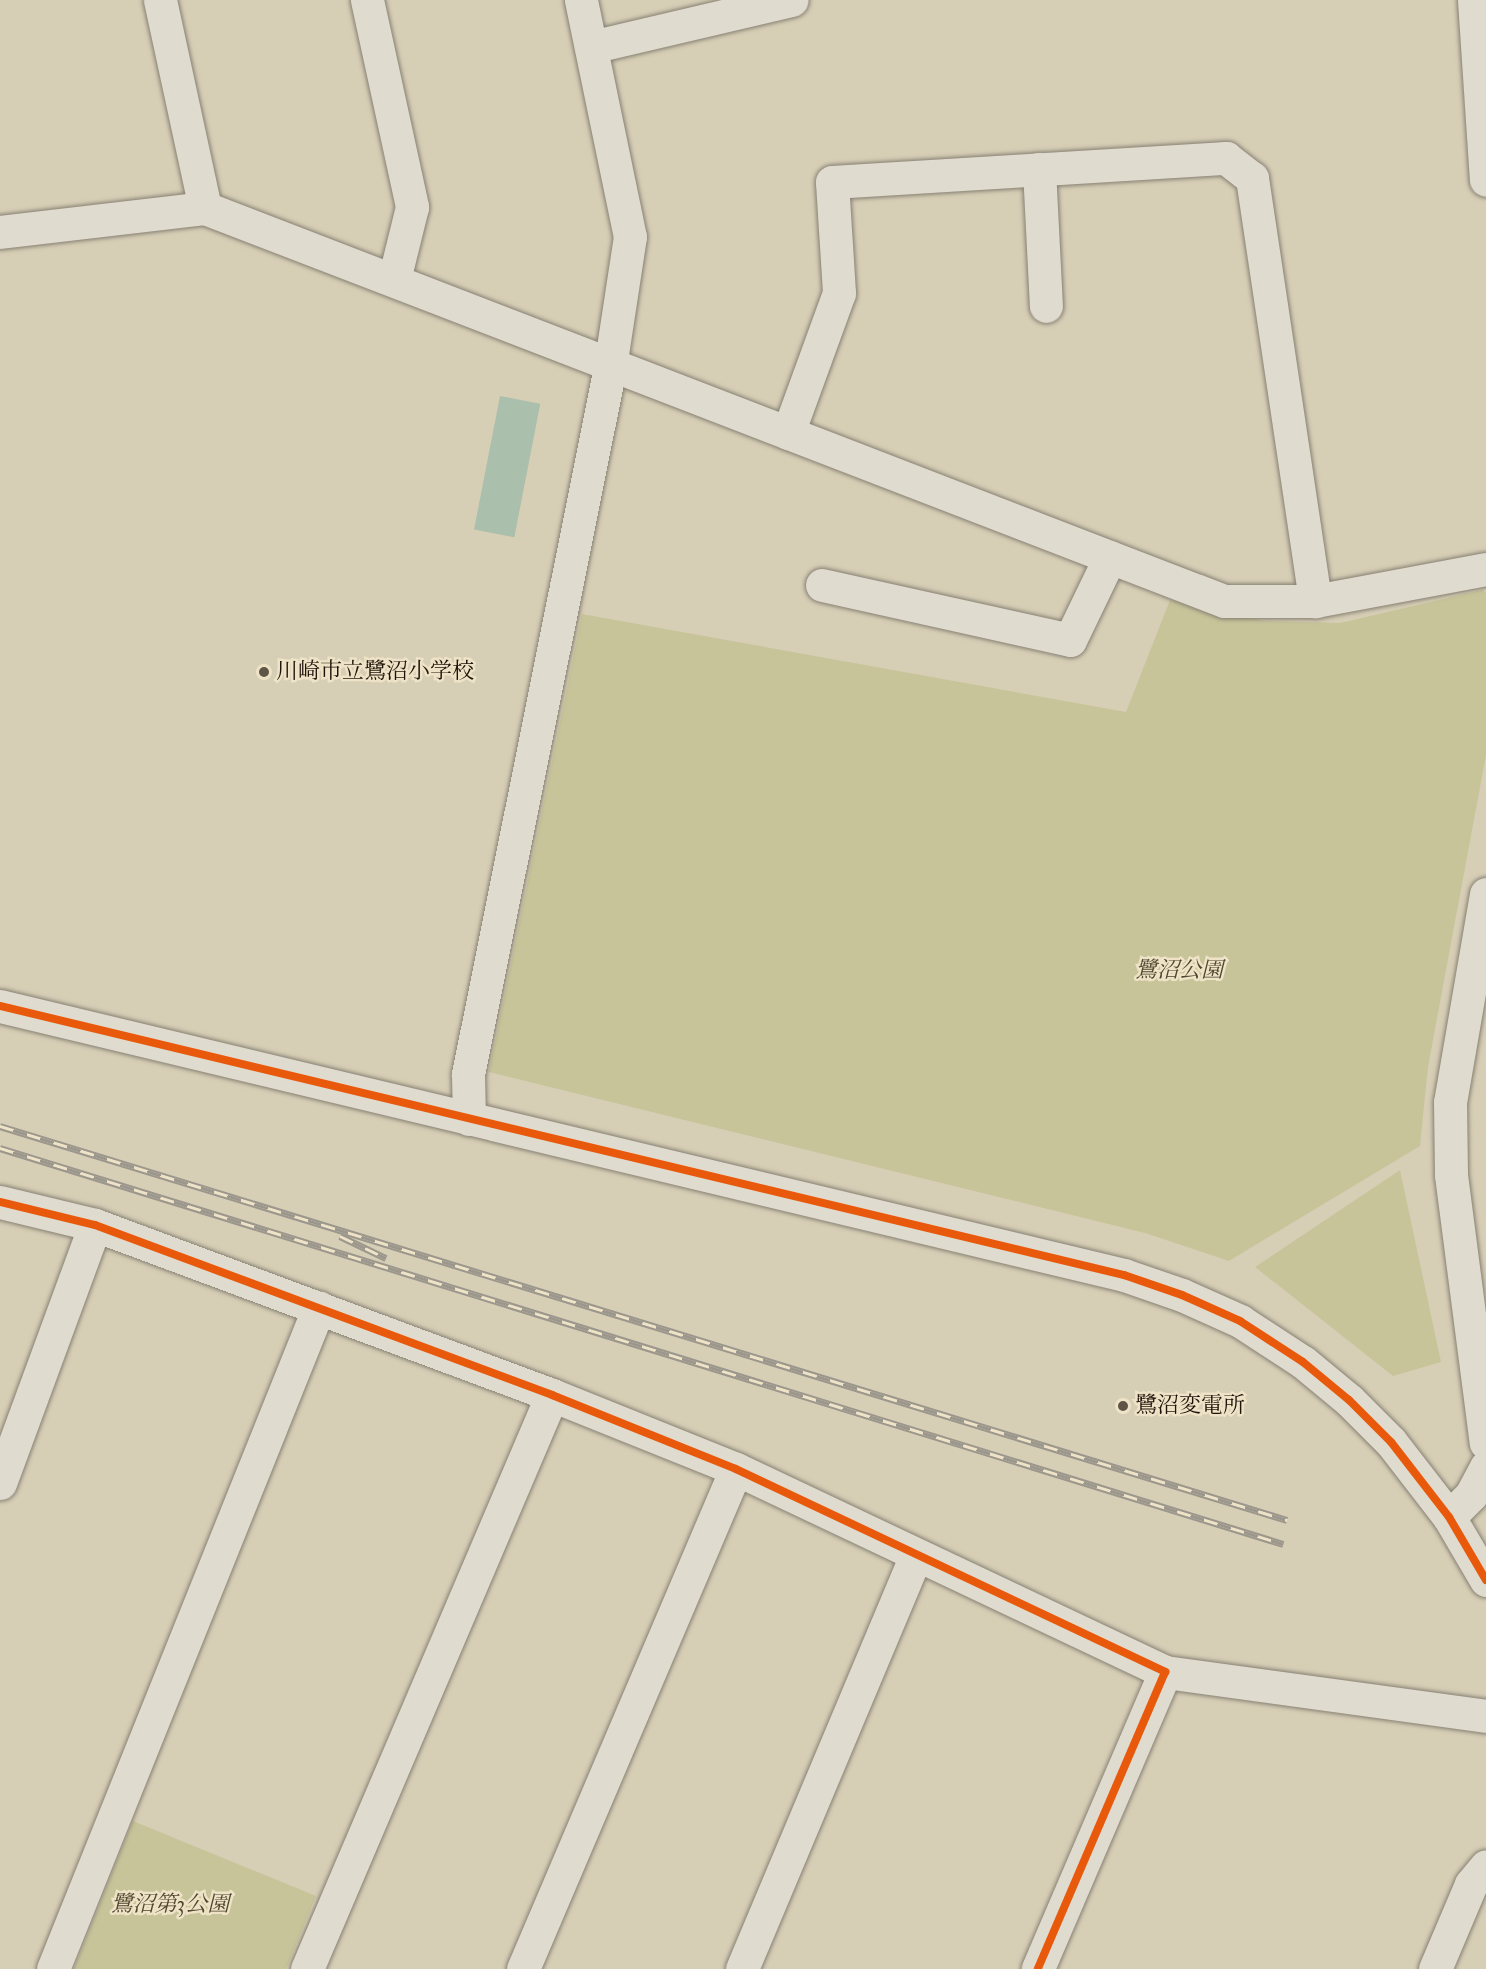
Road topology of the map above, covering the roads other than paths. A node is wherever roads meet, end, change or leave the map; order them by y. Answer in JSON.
{"nodes":[{"id":1,"x":160,"y":0,"type":"edge"},
{"id":2,"x":367,"y":0,"type":"edge"},
{"id":3,"x":581,"y":0,"type":"edge"},
{"id":4,"x":792,"y":0,"type":"edge"},
{"id":5,"x":1474,"y":0,"type":"edge"},
{"id":6,"x":591,"y":47,"type":"junction"},
{"id":7,"x":1039,"y":169,"type":"junction"},
{"id":8,"x":1486,"y":180,"type":"edge"},
{"id":9,"x":205,"y":208,"type":"junction"},
{"id":10,"x":0,"y":232,"type":"edge"},
{"id":11,"x":394,"y":280,"type":"junction"},
{"id":12,"x":1046,"y":306,"type":"dead end"},
{"id":13,"x":610,"y":367,"type":"junction"},
{"id":14,"x":788,"y":433,"type":"junction"},
{"id":15,"x":1110,"y":557,"type":"junction"},
{"id":16,"x":1486,"y":569,"type":"edge"},
{"id":17,"x":822,"y":585,"type":"dead end"},
{"id":18,"x":1315,"y":601,"type":"junction"},
{"id":19,"x":1486,"y":894,"type":"edge"},
{"id":20,"x":0,"y":1006,"type":"edge"},
{"id":21,"x":469,"y":1119,"type":"junction"},
{"id":22,"x":0,"y":1202,"type":"edge"},
{"id":23,"x":95,"y":1225,"type":"junction"},
{"id":24,"x":319,"y":1307,"type":"junction"},
{"id":25,"x":552,"y":1395,"type":"junction"},
{"id":26,"x":1486,"y":1443,"type":"edge"},
{"id":27,"x":1486,"y":1467,"type":"edge"},
{"id":28,"x":736,"y":1469,"type":"junction"},
{"id":29,"x":0,"y":1483,"type":"edge"},
{"id":30,"x":1449,"y":1517,"type":"junction"},
{"id":31,"x":916,"y":1556,"type":"junction"},
{"id":32,"x":1486,"y":1580,"type":"edge"},
{"id":33,"x":1165,"y":1672,"type":"junction"},
{"id":34,"x":1486,"y":1716,"type":"edge"},
{"id":35,"x":1486,"y":1866,"type":"edge"},
{"id":36,"x":53,"y":1969,"type":"edge"},
{"id":37,"x":307,"y":1969,"type":"edge"},
{"id":38,"x":522,"y":1969,"type":"edge"},
{"id":39,"x":742,"y":1969,"type":"edge"},
{"id":40,"x":1038,"y":1969,"type":"edge"},
{"id":41,"x":1435,"y":1969,"type":"edge"}],
"edges":[{"from":1,"to":9,"type":"street"},
{"from":2,"to":11,"type":"street"},
{"from":3,"to":6,"type":"street"},
{"from":4,"to":6,"type":"street"},
{"from":5,"to":8,"type":"street"},
{"from":6,"to":13,"type":"street"},
{"from":7,"to":12,"type":"street"},
{"from":7,"to":14,"type":"street"},
{"from":7,"to":18,"type":"street"},
{"from":9,"to":10,"type":"street"},
{"from":9,"to":11,"type":"street"},
{"from":11,"to":13,"type":"street"},
{"from":13,"to":14,"type":"street"},
{"from":13,"to":21,"type":"street"},
{"from":14,"to":15,"type":"street"},
{"from":15,"to":17,"type":"street"},
{"from":15,"to":18,"type":"street"},
{"from":16,"to":18,"type":"street"},
{"from":19,"to":26,"type":"street"},
{"from":20,"to":21,"type":"street"},
{"from":21,"to":30,"type":"street"},
{"from":22,"to":23,"type":"street"},
{"from":23,"to":24,"type":"street"},
{"from":23,"to":29,"type":"street"},
{"from":24,"to":25,"type":"street"},
{"from":24,"to":36,"type":"street"},
{"from":25,"to":28,"type":"street"},
{"from":25,"to":37,"type":"street"},
{"from":27,"to":30,"type":"street"},
{"from":28,"to":31,"type":"street"},
{"from":28,"to":38,"type":"street"},
{"from":30,"to":32,"type":"street"},
{"from":31,"to":33,"type":"street"},
{"from":31,"to":39,"type":"street"},
{"from":33,"to":34,"type":"street"},
{"from":33,"to":40,"type":"street"},
{"from":35,"to":41,"type":"street"}]}
